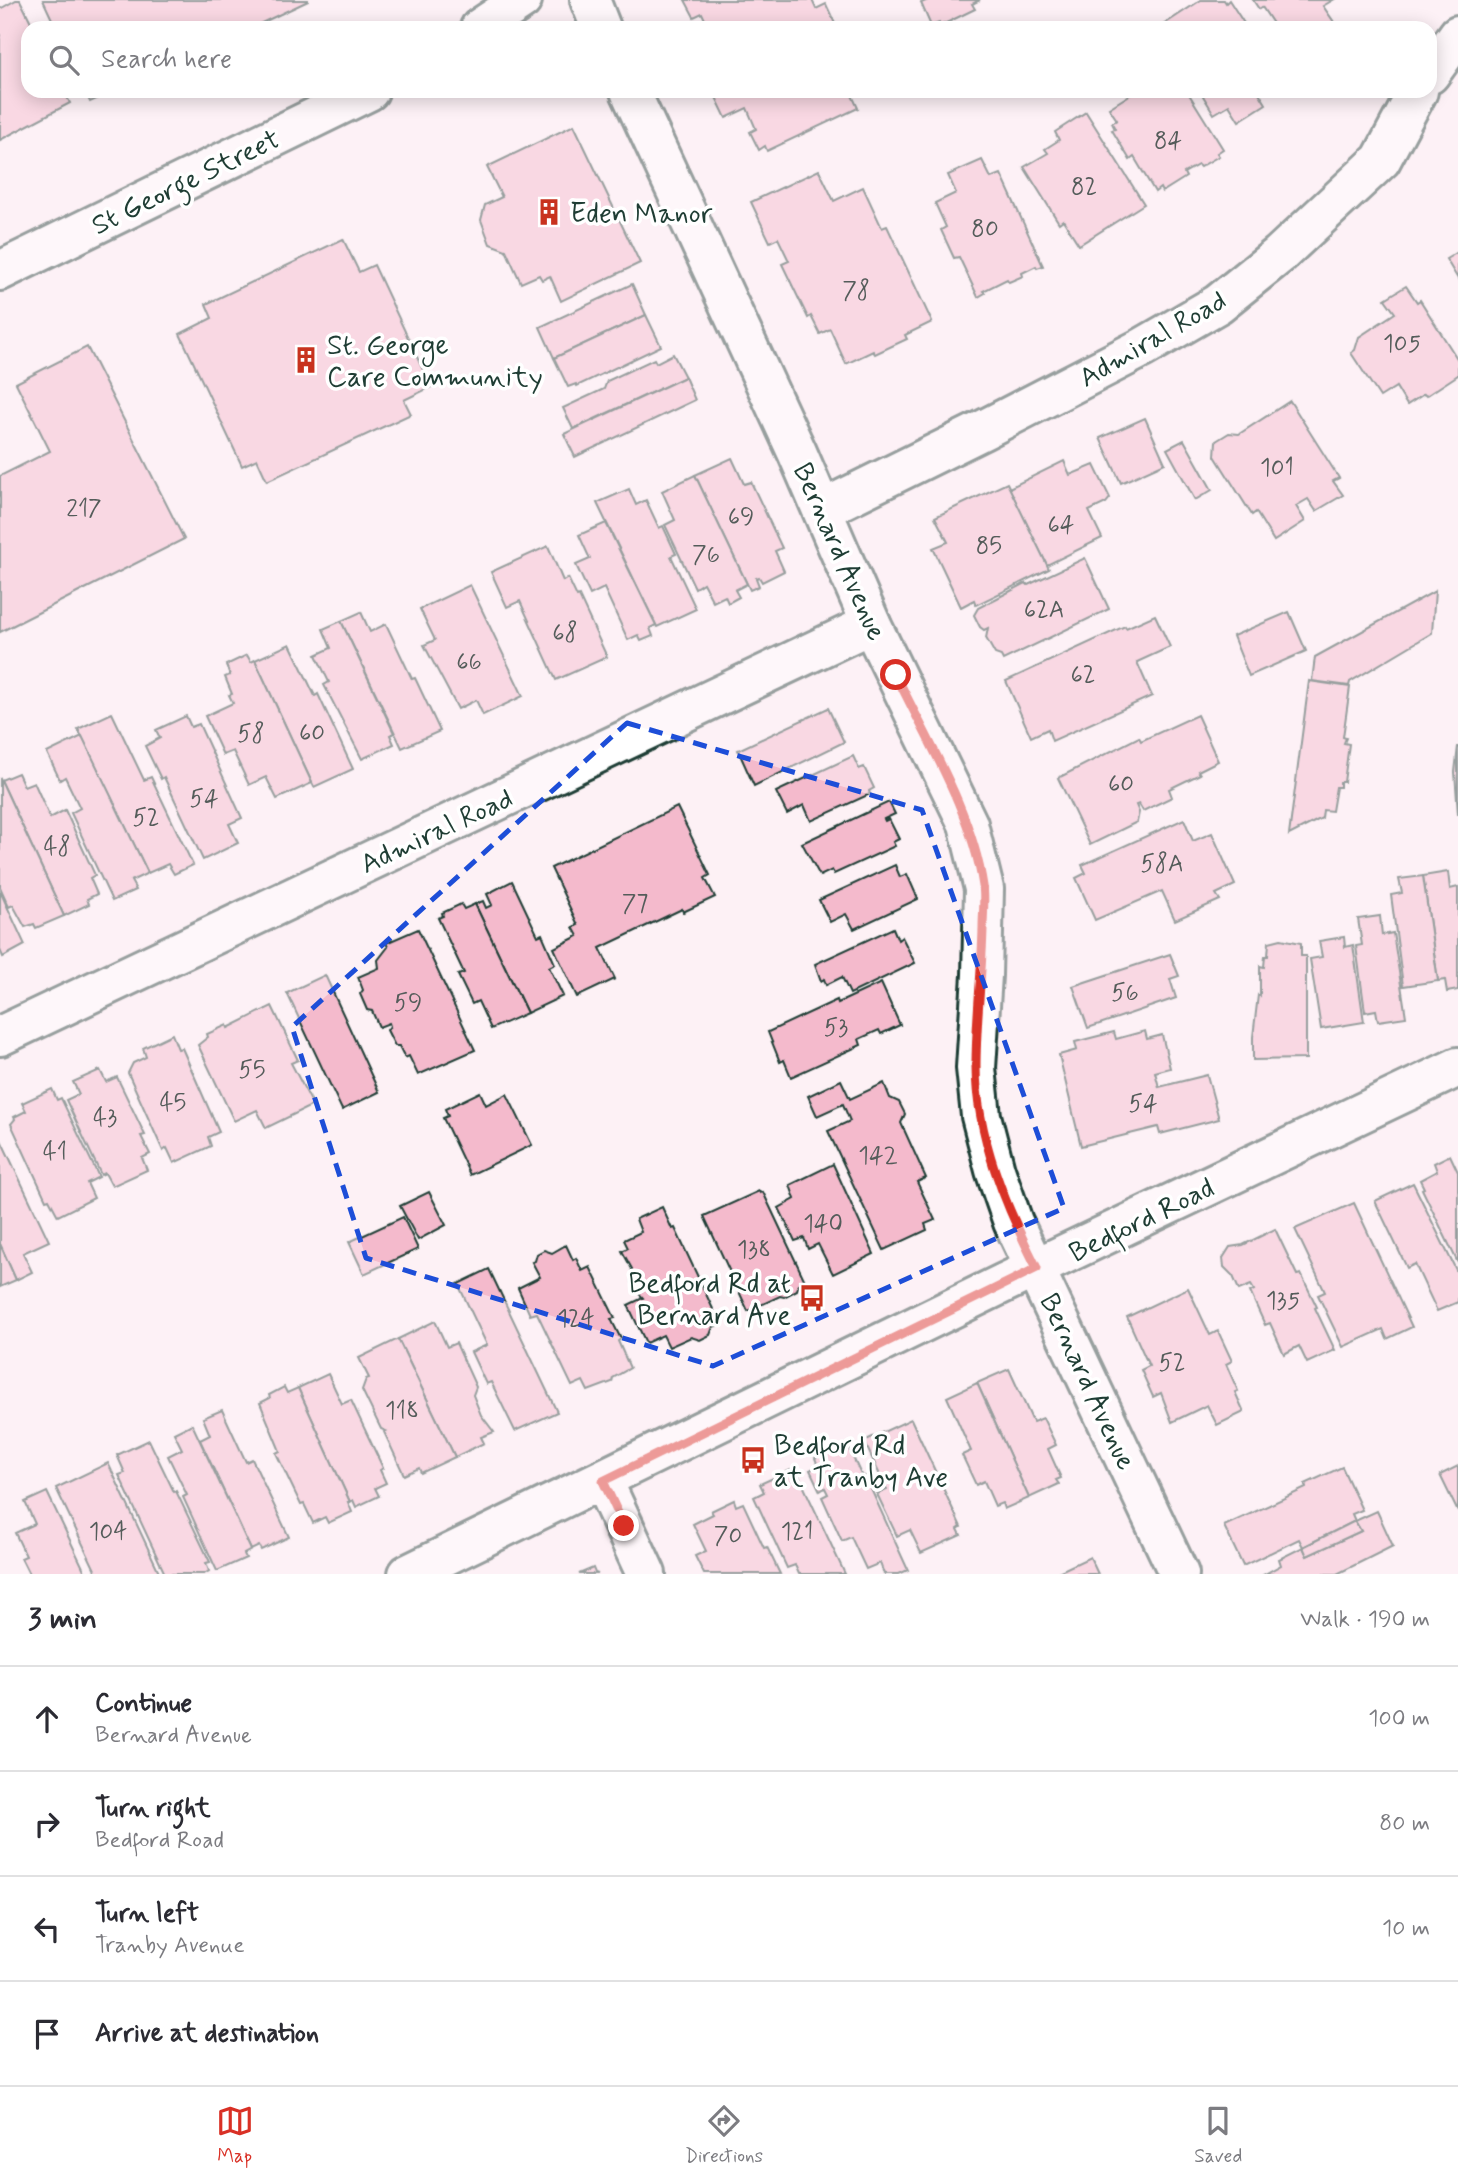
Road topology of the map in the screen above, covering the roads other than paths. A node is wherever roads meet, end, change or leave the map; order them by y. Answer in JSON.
{"nodes":[{"id":1,"x":522,"y":0,"type":"edge"},
{"id":2,"x":590,"y":0,"type":"edge"},
{"id":3,"x":490,"y":21,"type":"edge"},
{"id":4,"x":598,"y":21,"type":"edge"},
{"id":5,"x":1458,"y":35,"type":"edge"},
{"id":6,"x":1437,"y":64,"type":"edge"},
{"id":7,"x":355,"y":98,"type":"edge"},
{"id":8,"x":633,"y":98,"type":"edge"},
{"id":9,"x":1414,"y":98,"type":"edge"},
{"id":10,"x":0,"y":271,"type":"edge"},
{"id":11,"x":823,"y":509,"type":"junction"},
{"id":12,"x":871,"y":624,"type":"junction"},
{"id":13,"x":0,"y":1036,"type":"edge"},
{"id":14,"x":1458,"y":1067,"type":"edge"},
{"id":15,"x":1037,"y":1268,"type":"junction"},
{"id":16,"x":603,"y":1481,"type":"junction"},
{"id":17,"x":408,"y":1574,"type":"edge"},
{"id":18,"x":646,"y":1574,"type":"edge"},
{"id":19,"x":1178,"y":1574,"type":"edge"}],
"edges":[{"from":1,"to":3,"type":"street"},
{"from":2,"to":4,"type":"street"},
{"from":5,"to":6,"type":"street"},
{"from":7,"to":10,"type":"street","name":"St George Street"},
{"from":8,"to":11,"type":"street","name":"Bernard Avenue"},
{"from":9,"to":11,"type":"street","name":"Admiral Road"},
{"from":11,"to":12,"type":"street","name":"Bernard Avenue"},
{"from":12,"to":13,"type":"street","name":"Admiral Road"},
{"from":12,"to":15,"type":"street","name":"Bernard Avenue"},
{"from":14,"to":15,"type":"street","name":"Bedford Road"},
{"from":15,"to":16,"type":"street","name":"Bedford Road"},
{"from":15,"to":19,"type":"street","name":"Bernard Avenue"},
{"from":16,"to":17,"type":"street","name":"Bedford Road"},
{"from":16,"to":18,"type":"street"}]}
